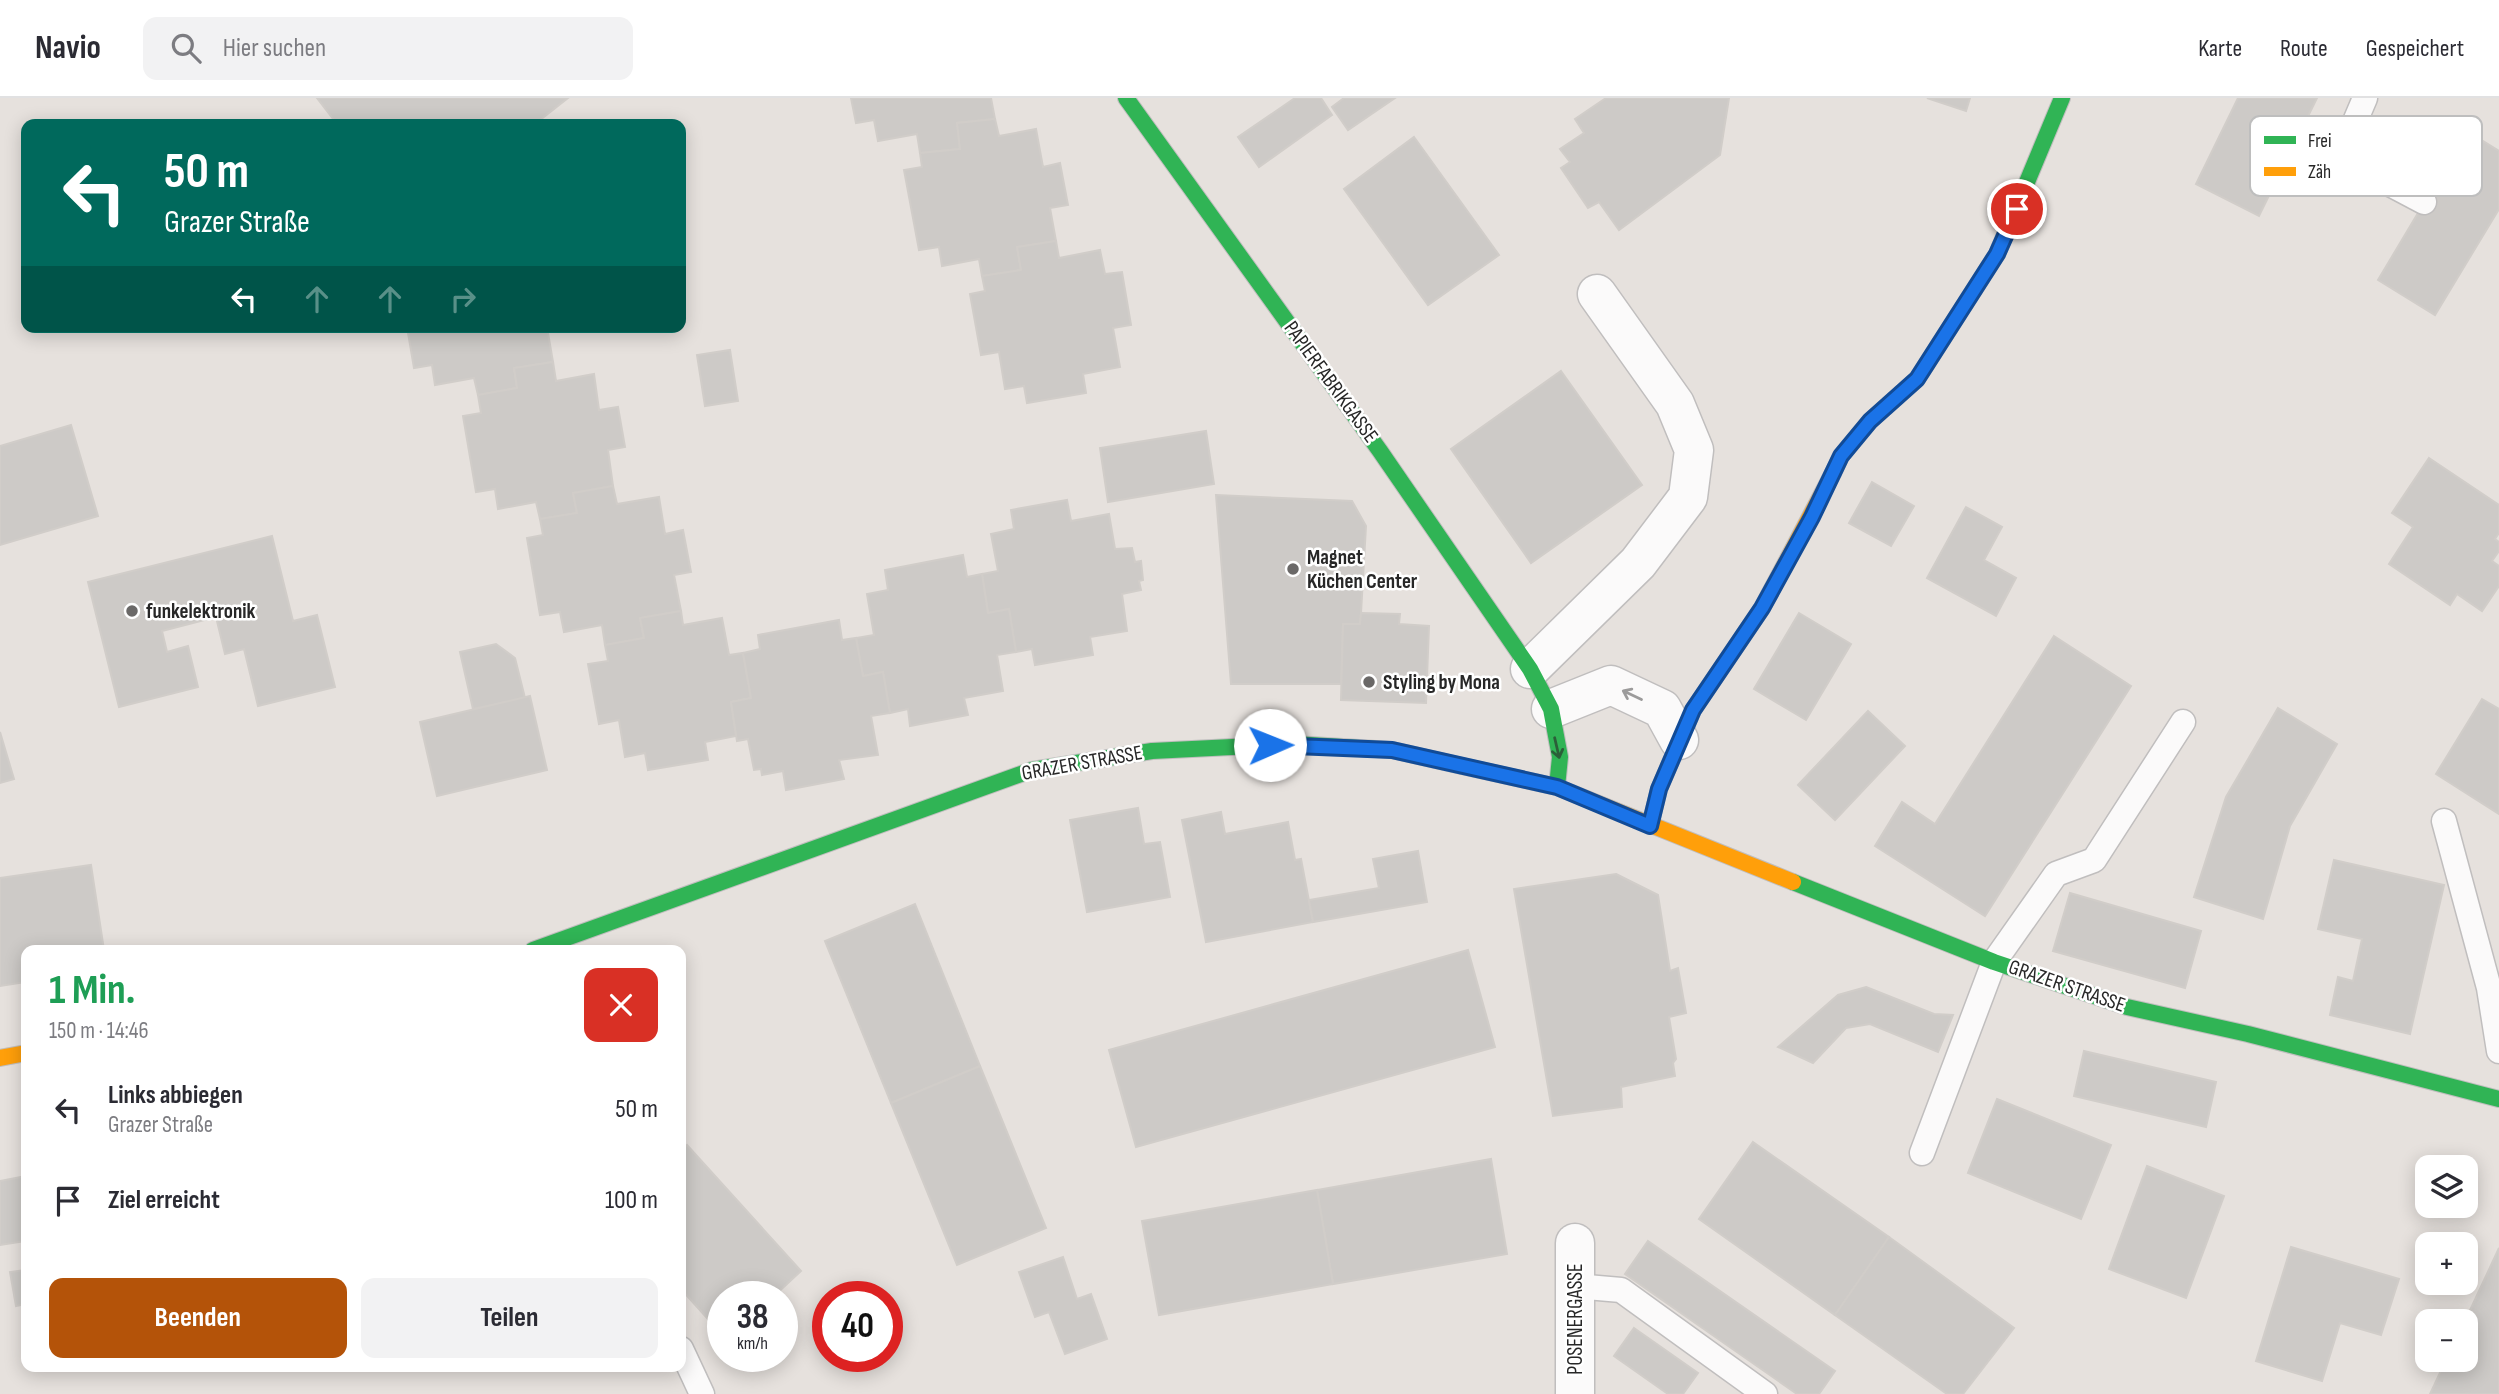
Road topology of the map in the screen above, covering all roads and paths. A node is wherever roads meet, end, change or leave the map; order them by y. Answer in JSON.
{"nodes":[{"id":1,"x":1126,"y":98,"type":"edge"},
{"id":2,"x":2062,"y":98,"type":"edge"},
{"id":3,"x":2365,"y":98,"type":"edge"},
{"id":4,"x":2357,"y":116,"type":"edge"},
{"id":5,"x":2413,"y":196,"type":"edge"},
{"id":6,"x":2424,"y":202,"type":"dead end"},
{"id":7,"x":1597,"y":294,"type":"dead end"},
{"id":8,"x":1530,"y":669,"type":"junction"},
{"id":9,"x":1551,"y":709,"type":"junction"},
{"id":10,"x":2183,"y":722,"type":"dead end"},
{"id":11,"x":1679,"y":740,"type":"junction"},
{"id":12,"x":1557,"y":787,"type":"junction"},
{"id":13,"x":2444,"y":821,"type":"dead end"},
{"id":14,"x":1650,"y":826,"type":"junction"},
{"id":15,"x":547,"y":945,"type":"edge"},
{"id":16,"x":1994,"y":962,"type":"junction"},
{"id":17,"x":2499,"y":1051,"type":"edge"},
{"id":18,"x":21,"y":1054,"type":"edge"},
{"id":19,"x":0,"y":1058,"type":"edge"},
{"id":20,"x":2499,"y":1099,"type":"edge"},
{"id":21,"x":1922,"y":1153,"type":"dead end"},
{"id":22,"x":1575,"y":1243,"type":"dead end"},
{"id":23,"x":1575,"y":1286,"type":"junction"},
{"id":24,"x":686,"y":1360,"type":"edge"},
{"id":25,"x":702,"y":1394,"type":"edge"},
{"id":26,"x":1575,"y":1394,"type":"edge"},
{"id":27,"x":1765,"y":1394,"type":"edge"}],
"edges":[{"from":1,"to":8,"type":"street","name":"PAPIERFABRIKGASSE"},
{"from":2,"to":11,"type":"street"},
{"from":3,"to":4,"type":"lane"},
{"from":5,"to":6,"type":"lane"},
{"from":7,"to":8,"type":"street"},
{"from":8,"to":9,"type":"street","name":"PAPIERFABRIKGASSE"},
{"from":11,"to":9,"type":"street","one_way":true},
{"from":9,"to":12,"type":"street","name":"PAPIERFABRIKGASSE","one_way":true},
{"from":10,"to":16,"type":"lane"},
{"from":11,"to":14,"type":"street"},
{"from":12,"to":14,"type":"street","name":"GRAZER STRASSE"},
{"from":12,"to":15,"type":"street","name":"GRAZER STRASSE"},
{"from":13,"to":17,"type":"lane"},
{"from":14,"to":16,"type":"street","name":"GRAZER STRASSE"},
{"from":16,"to":20,"type":"street","name":"GRAZER STRASSE"},
{"from":16,"to":21,"type":"lane"},
{"from":18,"to":19,"type":"street"},
{"from":22,"to":23,"type":"street","name":"POSENERGASSE"},
{"from":23,"to":26,"type":"street","name":"POSENERGASSE"},
{"from":23,"to":27,"type":"lane"},
{"from":24,"to":25,"type":"lane"}]}
